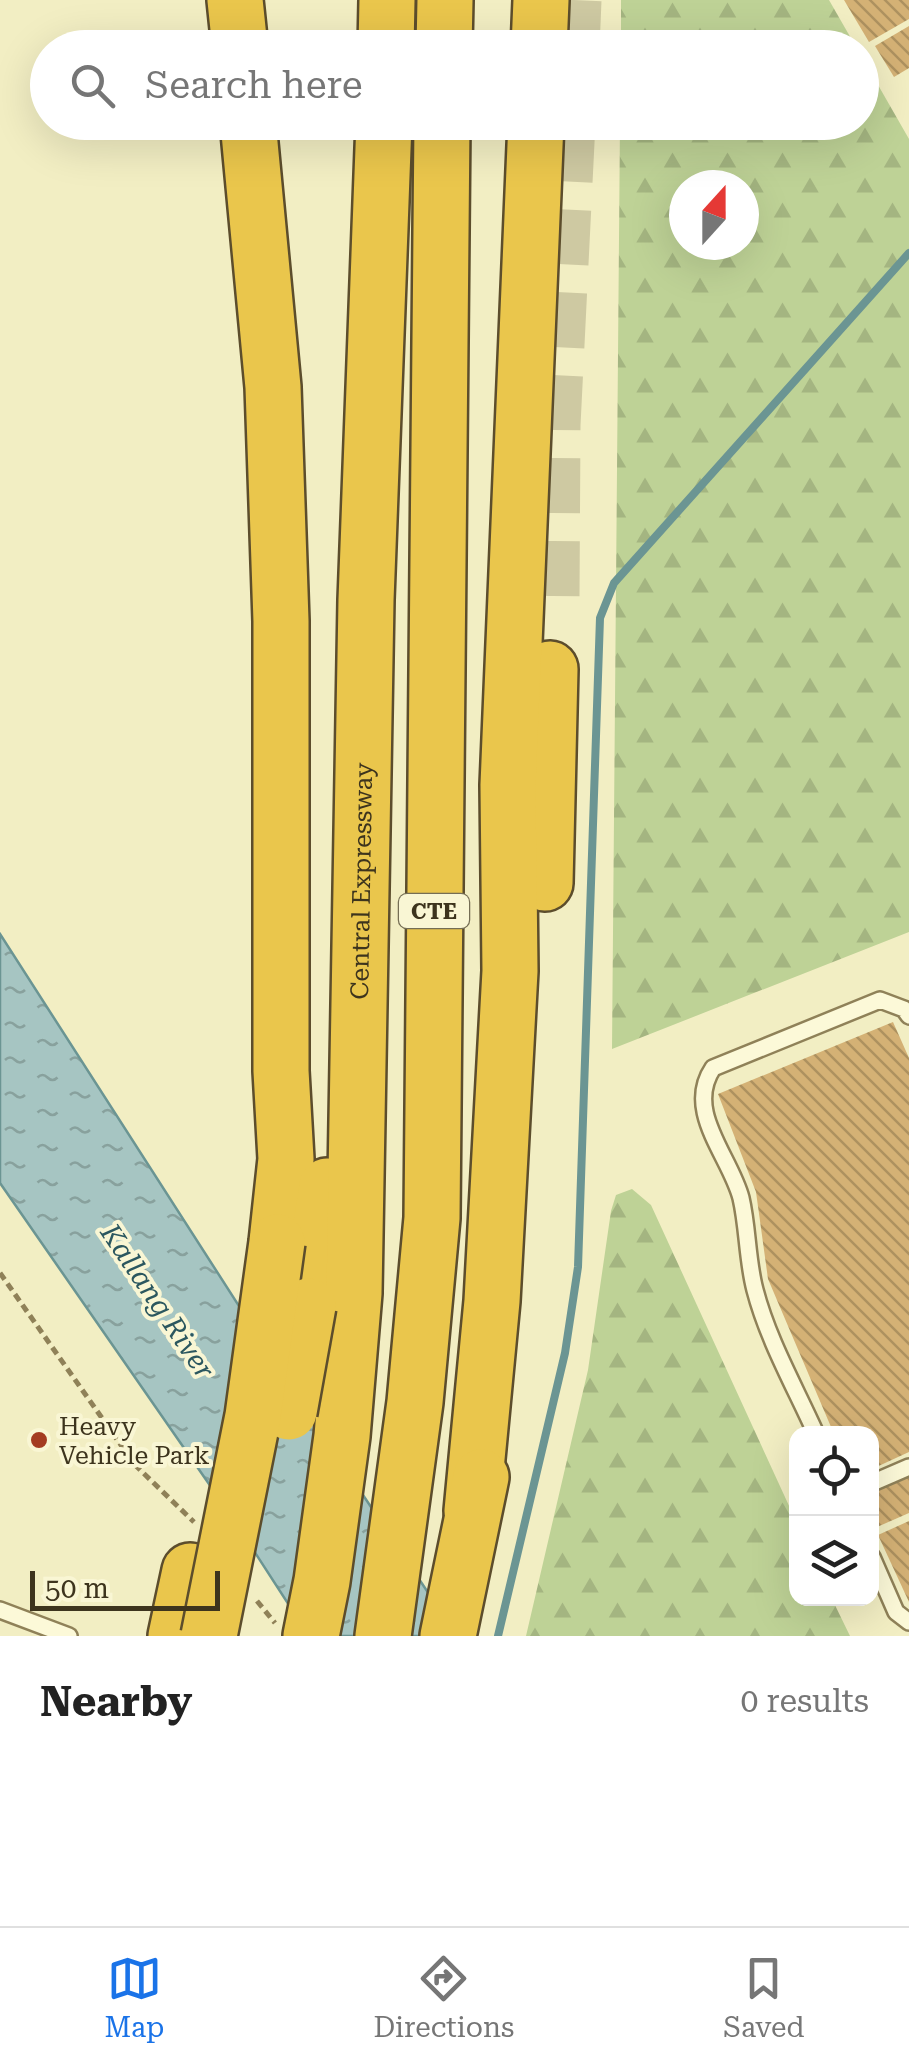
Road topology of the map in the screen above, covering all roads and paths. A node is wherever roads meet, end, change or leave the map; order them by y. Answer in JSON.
{"nodes":[{"id":1,"x":235,"y":0,"type":"edge"},
{"id":2,"x":387,"y":0,"type":"edge"},
{"id":3,"x":445,"y":0,"type":"edge"},
{"id":4,"x":541,"y":0,"type":"edge"},
{"id":5,"x":238,"y":30,"type":"edge"},
{"id":6,"x":386,"y":30,"type":"edge"},
{"id":7,"x":444,"y":30,"type":"edge"},
{"id":8,"x":539,"y":30,"type":"edge"},
{"id":9,"x":250,"y":140,"type":"edge"},
{"id":10,"x":383,"y":140,"type":"edge"},
{"id":11,"x":442,"y":140,"type":"edge"},
{"id":12,"x":535,"y":140,"type":"edge"},
{"id":13,"x":552,"y":596,"type":"tunnel mouth"},
{"id":14,"x":508,"y":785,"type":"junction"},
{"id":15,"x":909,"y":1016,"type":"edge"},
{"id":16,"x":432,"y":1218,"type":"junction"},
{"id":17,"x":266,"y":1237,"type":"junction"},
{"id":18,"x":0,"y":1273,"type":"edge"},
{"id":19,"x":331,"y":1300,"type":"junction"},
{"id":20,"x":812,"y":1426,"type":"edge"},
{"id":21,"x":134,"y":1465,"type":"dead end"},
{"id":22,"x":909,"y":1467,"type":"edge"},
{"id":23,"x":879,"y":1481,"type":"edge"},
{"id":24,"x":472,"y":1512,"type":"junction"},
{"id":25,"x":879,"y":1573,"type":"edge"},
{"id":26,"x":0,"y":1610,"type":"edge"},
{"id":27,"x":909,"y":1622,"type":"edge"},
{"id":28,"x":68,"y":1636,"type":"edge"},
{"id":29,"x":176,"y":1636,"type":"edge"},
{"id":30,"x":209,"y":1636,"type":"edge"},
{"id":31,"x":244,"y":1636,"type":"edge"},
{"id":32,"x":311,"y":1636,"type":"edge"},
{"id":33,"x":383,"y":1636,"type":"edge"},
{"id":34,"x":448,"y":1636,"type":"edge"}],
"edges":[{"from":1,"to":5,"type":"highway"},
{"from":2,"to":6,"type":"highway"},
{"from":3,"to":7,"type":"highway"},
{"from":4,"to":8,"type":"highway"},
{"from":9,"to":17,"type":"highway"},
{"from":10,"to":19,"type":"highway","name":"Central Expressway"},
{"from":11,"to":16,"type":"highway","number":"CTE"},
{"from":12,"to":14,"type":"highway"},
{"from":13,"to":24,"type":"highway"},
{"from":14,"to":16,"type":"highway"},
{"from":14,"to":24,"type":"highway"},
{"from":15,"to":20,"type":"lane"},
{"from":16,"to":33,"type":"highway","number":"CTE"},
{"from":17,"to":29,"type":"highway"},
{"from":17,"to":30,"type":"highway","bridge":true},
{"from":18,"to":21,"type":"path"},
{"from":19,"to":31,"type":"highway","bridge":true},
{"from":19,"to":32,"type":"highway"},
{"from":22,"to":23,"type":"lane"},
{"from":24,"to":34,"type":"highway"},
{"from":25,"to":27,"type":"lane"},
{"from":26,"to":28,"type":"lane"}]}
